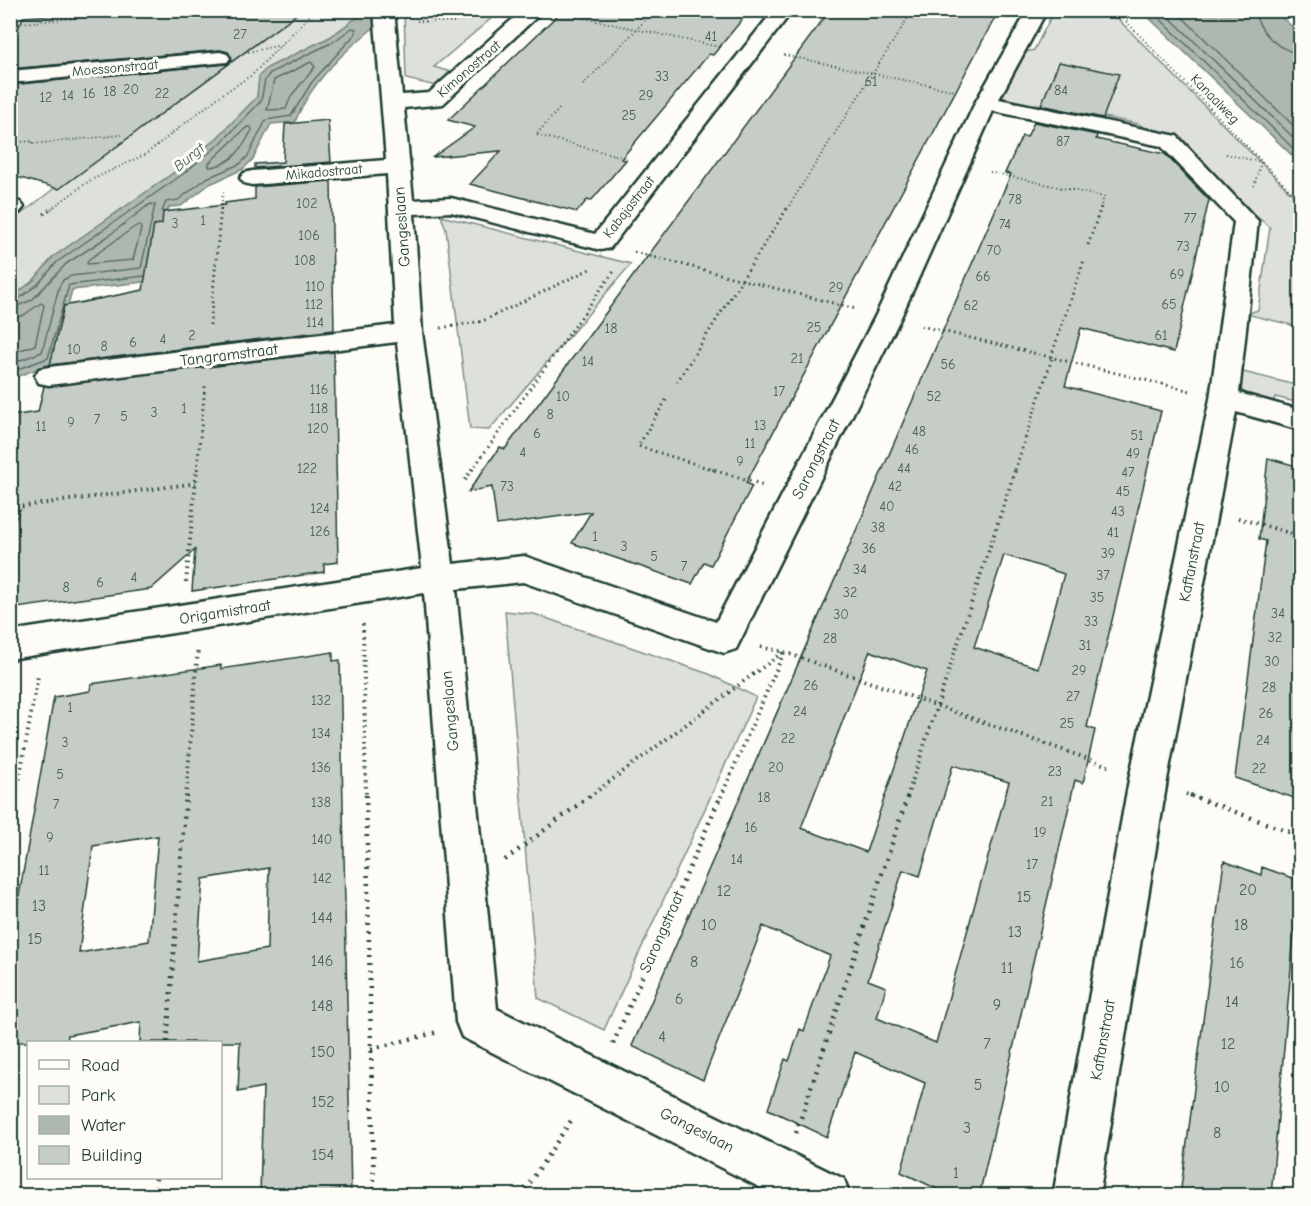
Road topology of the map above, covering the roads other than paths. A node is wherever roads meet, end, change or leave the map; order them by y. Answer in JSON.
{"nodes":[{"id":1,"x":535,"y":10,"type":"edge"},
{"id":2,"x":784,"y":10,"type":"edge"},
{"id":3,"x":1038,"y":10,"type":"edge"},
{"id":4,"x":385,"y":19,"type":"edge"},
{"id":5,"x":220,"y":58,"type":"dead end"},
{"id":6,"x":10,"y":77,"type":"edge"},
{"id":7,"x":987,"y":100,"type":"junction"},
{"id":8,"x":393,"y":102,"type":"junction"},
{"id":9,"x":397,"y":166,"type":"junction"},
{"id":10,"x":252,"y":178,"type":"dead end"},
{"id":11,"x":402,"y":208,"type":"junction"},
{"id":12,"x":409,"y":332,"type":"junction"},
{"id":13,"x":49,"y":376,"type":"dead end"},
{"id":14,"x":1224,"y":399,"type":"junction"},
{"id":15,"x":1300,"y":420,"type":"edge"},
{"id":16,"x":439,"y":578,"type":"junction"},
{"id":17,"x":10,"y":645,"type":"edge"},
{"id":18,"x":827,"y":1196,"type":"edge"},
{"id":19,"x":1076,"y":1196,"type":"edge"}],
"edges":[{"from":1,"to":8,"type":"street","name":"Kimonostraat"},
{"from":2,"to":11,"type":"street","name":"Kabajastraat"},
{"from":3,"to":7,"type":"street","name":"Sarongstraat"},
{"from":4,"to":8,"type":"street","name":"Gangeslaan"},
{"from":5,"to":6,"type":"street","name":"Moessonstraat"},
{"from":7,"to":14,"type":"street","name":"Kaftanstraat"},
{"from":7,"to":16,"type":"street","name":"Sarongstraat"},
{"from":8,"to":9,"type":"street","name":"Gangeslaan"},
{"from":9,"to":10,"type":"street","name":"Mikadostraat"},
{"from":9,"to":11,"type":"street","name":"Gangeslaan"},
{"from":11,"to":12,"type":"street","name":"Gangeslaan"},
{"from":12,"to":13,"type":"street","name":"Tangramstraat"},
{"from":12,"to":16,"type":"street","name":"Gangeslaan"},
{"from":14,"to":15,"type":"street"},
{"from":14,"to":19,"type":"street","name":"Kaftanstraat"},
{"from":16,"to":17,"type":"street","name":"Origamistraat"},
{"from":16,"to":18,"type":"street","name":"Gangeslaan"}]}
